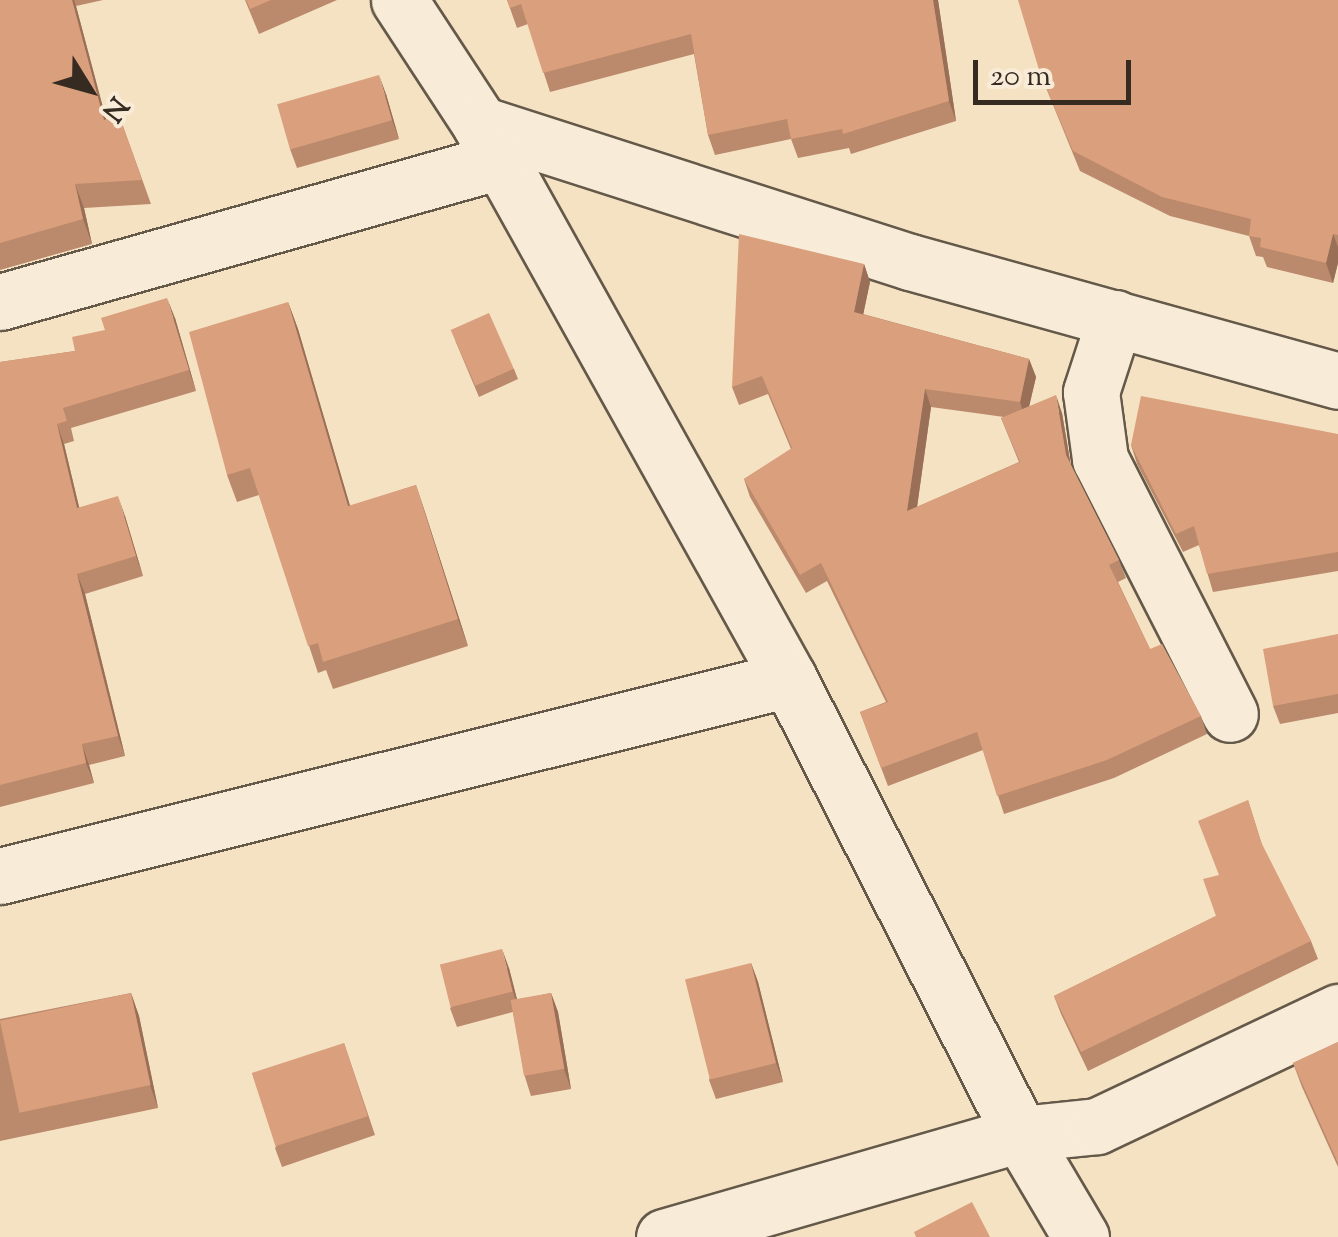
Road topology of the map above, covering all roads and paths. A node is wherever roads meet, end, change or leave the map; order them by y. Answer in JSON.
{"nodes":[{"id":1,"x":399,"y":0,"type":"edge"},
{"id":2,"x":490,"y":143,"type":"junction"},
{"id":3,"x":0,"y":302,"type":"edge"},
{"id":4,"x":1116,"y":318,"type":"junction"},
{"id":5,"x":1338,"y":381,"type":"edge"},
{"id":6,"x":789,"y":679,"type":"junction"},
{"id":7,"x":1230,"y":714,"type":"dead end"},
{"id":8,"x":0,"y":876,"type":"edge"},
{"id":9,"x":1338,"y":1012,"type":"edge"},
{"id":10,"x":1020,"y":1134,"type":"junction"},
{"id":11,"x":664,"y":1237,"type":"edge"},
{"id":12,"x":1081,"y":1237,"type":"edge"}],
"edges":[{"from":1,"to":2,"type":"street"},
{"from":2,"to":3,"type":"street"},
{"from":2,"to":4,"type":"street"},
{"from":2,"to":6,"type":"street"},
{"from":4,"to":5,"type":"street"},
{"from":4,"to":7,"type":"street"},
{"from":6,"to":8,"type":"street"},
{"from":6,"to":10,"type":"street"},
{"from":9,"to":10,"type":"street"},
{"from":10,"to":11,"type":"street"},
{"from":10,"to":12,"type":"street"}]}
